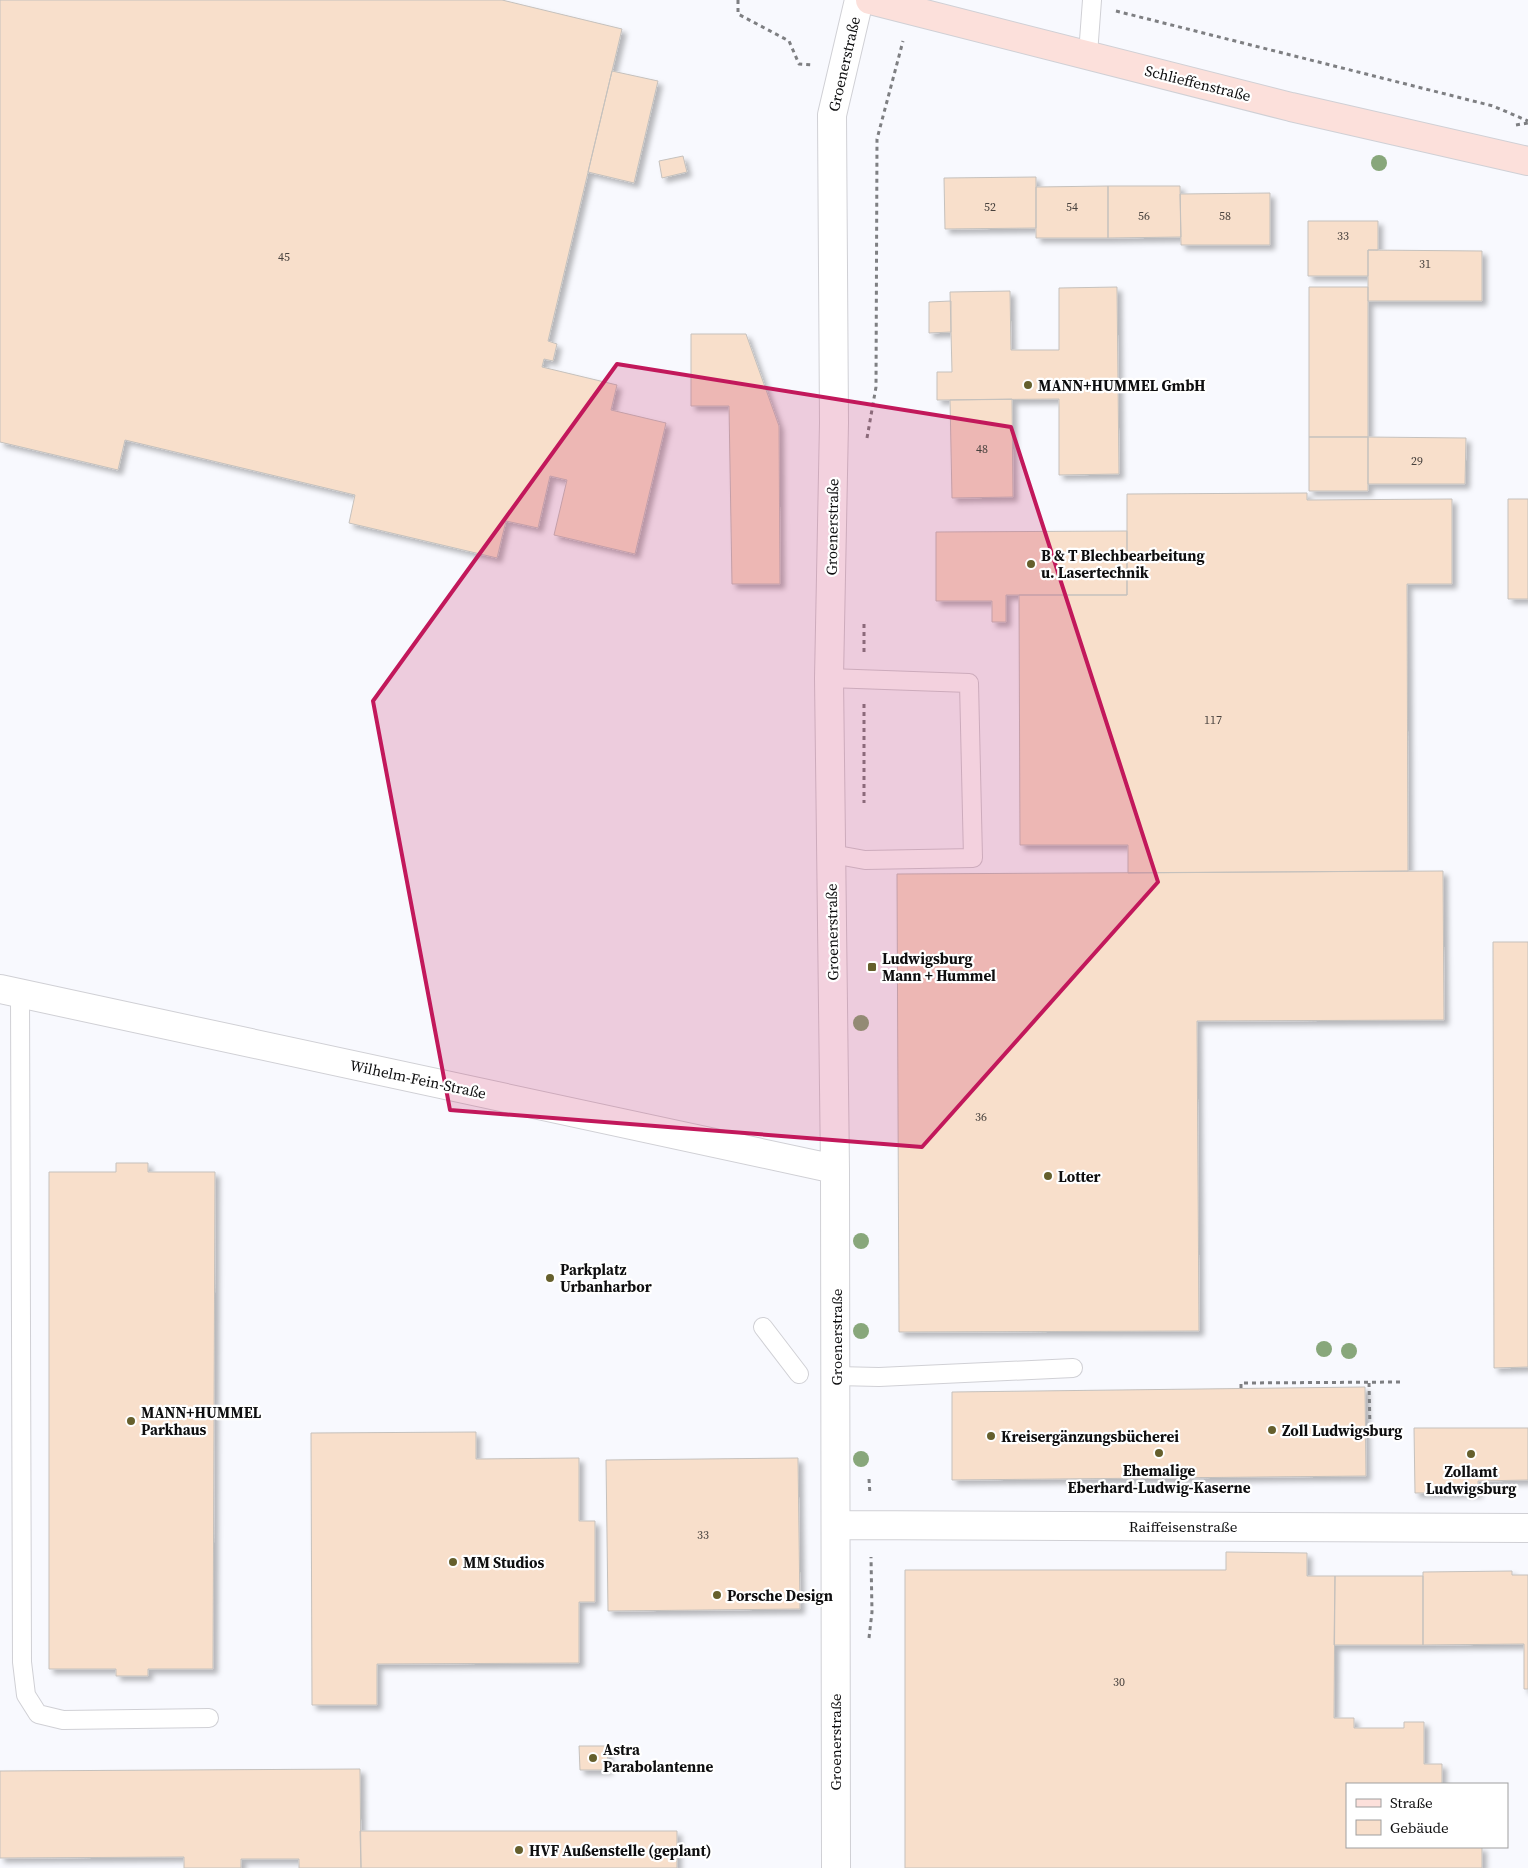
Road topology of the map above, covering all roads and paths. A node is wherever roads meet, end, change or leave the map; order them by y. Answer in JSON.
{"nodes":[{"id":1,"x":738,"y":0,"type":"edge"},
{"id":2,"x":859,"y":0,"type":"edge"},
{"id":3,"x":870,"y":0,"type":"edge"},
{"id":4,"x":1092,"y":2,"type":"edge"},
{"id":5,"x":1088,"y":54,"type":"junction"},
{"id":6,"x":899,"y":57,"type":"dead end"},
{"id":7,"x":842,"y":66,"type":"junction"},
{"id":8,"x":1528,"y":121,"type":"edge"},
{"id":9,"x":1528,"y":161,"type":"edge"},
{"id":10,"x":867,"y":440,"type":"dead end"},
{"id":11,"x":864,"y":621,"type":"dead end"},
{"id":12,"x":829,"y":678,"type":"junction"},
{"id":13,"x":864,"y":679,"type":"junction"},
{"id":14,"x":864,"y":812,"type":"dead end"},
{"id":15,"x":832,"y":854,"type":"junction"},
{"id":16,"x":10,"y":991,"type":"edge"},
{"id":17,"x":835,"y":1169,"type":"junction"},
{"id":18,"x":762,"y":1327,"type":"dead end"},
{"id":19,"x":1073,"y":1368,"type":"dead end"},
{"id":20,"x":799,"y":1374,"type":"dead end"},
{"id":21,"x":836,"y":1376,"type":"junction"},
{"id":22,"x":1369,"y":1382,"type":"junction"},
{"id":23,"x":1402,"y":1382,"type":"dead end"},
{"id":24,"x":1317,"y":1383,"type":"junction"},
{"id":25,"x":1241,"y":1388,"type":"dead end"},
{"id":26,"x":1317,"y":1388,"type":"dead end"},
{"id":27,"x":1365,"y":1430,"type":"dead end"},
{"id":28,"x":837,"y":1525,"type":"junction"},
{"id":29,"x":1528,"y":1528,"type":"edge"},
{"id":30,"x":209,"y":1718,"type":"dead end"},
{"id":31,"x":836,"y":1868,"type":"edge"}],
"edges":[{"from":1,"to":7,"type":"path"},
{"from":2,"to":7,"type":"street","name":"Groenerstraße"},
{"from":3,"to":5,"type":"street","name":"Schlieffenstraße"},
{"from":4,"to":5,"type":"lane"},
{"from":4,"to":8,"type":"path"},
{"from":5,"to":9,"type":"street","name":"Schlieffenstraße"},
{"from":6,"to":10,"type":"path"},
{"from":7,"to":12,"type":"street","name":"Groenerstraße"},
{"from":11,"to":13,"type":"path"},
{"from":12,"to":13,"type":"lane"},
{"from":12,"to":15,"type":"street","name":"Groenerstraße"},
{"from":13,"to":14,"type":"path"},
{"from":13,"to":15,"type":"lane"},
{"from":15,"to":17,"type":"street","name":"Groenerstraße"},
{"from":16,"to":17,"type":"street","name":"Wilhelm-Fein-Straße"},
{"from":16,"to":30,"type":"lane"},
{"from":17,"to":21,"type":"street","name":"Groenerstraße"},
{"from":18,"to":20,"type":"lane"},
{"from":19,"to":21,"type":"lane"},
{"from":21,"to":28,"type":"street","name":"Groenerstraße"},
{"from":22,"to":23,"type":"path"},
{"from":22,"to":24,"type":"path"},
{"from":22,"to":27,"type":"path"},
{"from":24,"to":25,"type":"path"},
{"from":24,"to":26,"type":"path"},
{"from":28,"to":29,"type":"street","name":"Raiffeisenstraße"},
{"from":28,"to":31,"type":"street","name":"Groenerstraße"}]}
